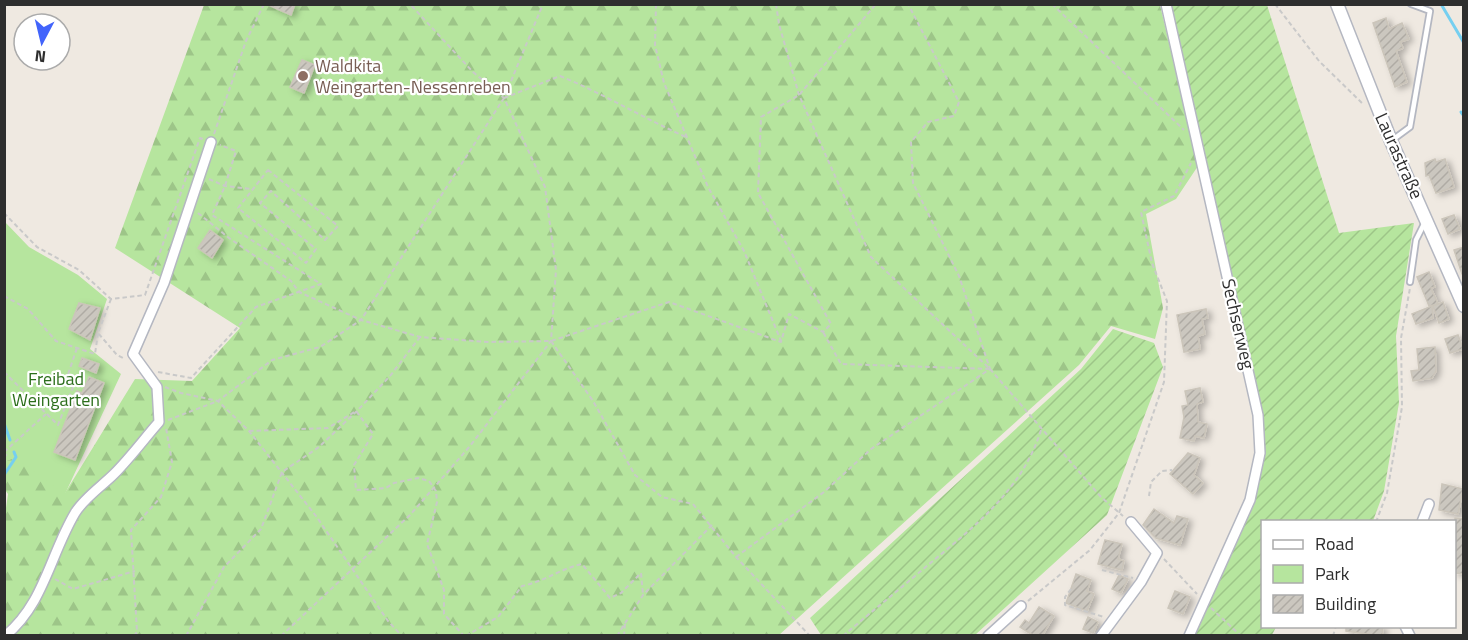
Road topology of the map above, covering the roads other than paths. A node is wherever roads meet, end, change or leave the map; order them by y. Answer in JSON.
{"nodes":[{"id":1,"x":1166,"y":4,"type":"edge"},
{"id":2,"x":1337,"y":4,"type":"edge"},
{"id":3,"x":1411,"y":4,"type":"edge"},
{"id":4,"x":1391,"y":141,"type":"junction"},
{"id":5,"x":211,"y":142,"type":"road end"},
{"id":6,"x":1427,"y":220,"type":"junction"},
{"id":7,"x":1410,"y":282,"type":"road end"},
{"id":8,"x":1464,"y":306,"type":"edge"},
{"id":9,"x":1429,"y":504,"type":"dead end"},
{"id":10,"x":1423,"y":520,"type":"edge"},
{"id":11,"x":1131,"y":522,"type":"road end"},
{"id":12,"x":1021,"y":606,"type":"road end"},
{"id":13,"x":5,"y":636,"type":"edge"},
{"id":14,"x":988,"y":636,"type":"edge"},
{"id":15,"x":1101,"y":636,"type":"edge"},
{"id":16,"x":1189,"y":636,"type":"edge"}],
"edges":[{"from":1,"to":16,"type":"street","name":"Sechserweg"},
{"from":2,"to":4,"type":"street","name":"Laurastraße"},
{"from":3,"to":4,"type":"lane"},
{"from":4,"to":6,"type":"street","name":"Laurastraße"},
{"from":5,"to":13,"type":"street"},
{"from":6,"to":7,"type":"lane"},
{"from":6,"to":8,"type":"street","name":"Laurastraße"},
{"from":9,"to":10,"type":"street"},
{"from":11,"to":15,"type":"street"},
{"from":12,"to":14,"type":"street"}]}
